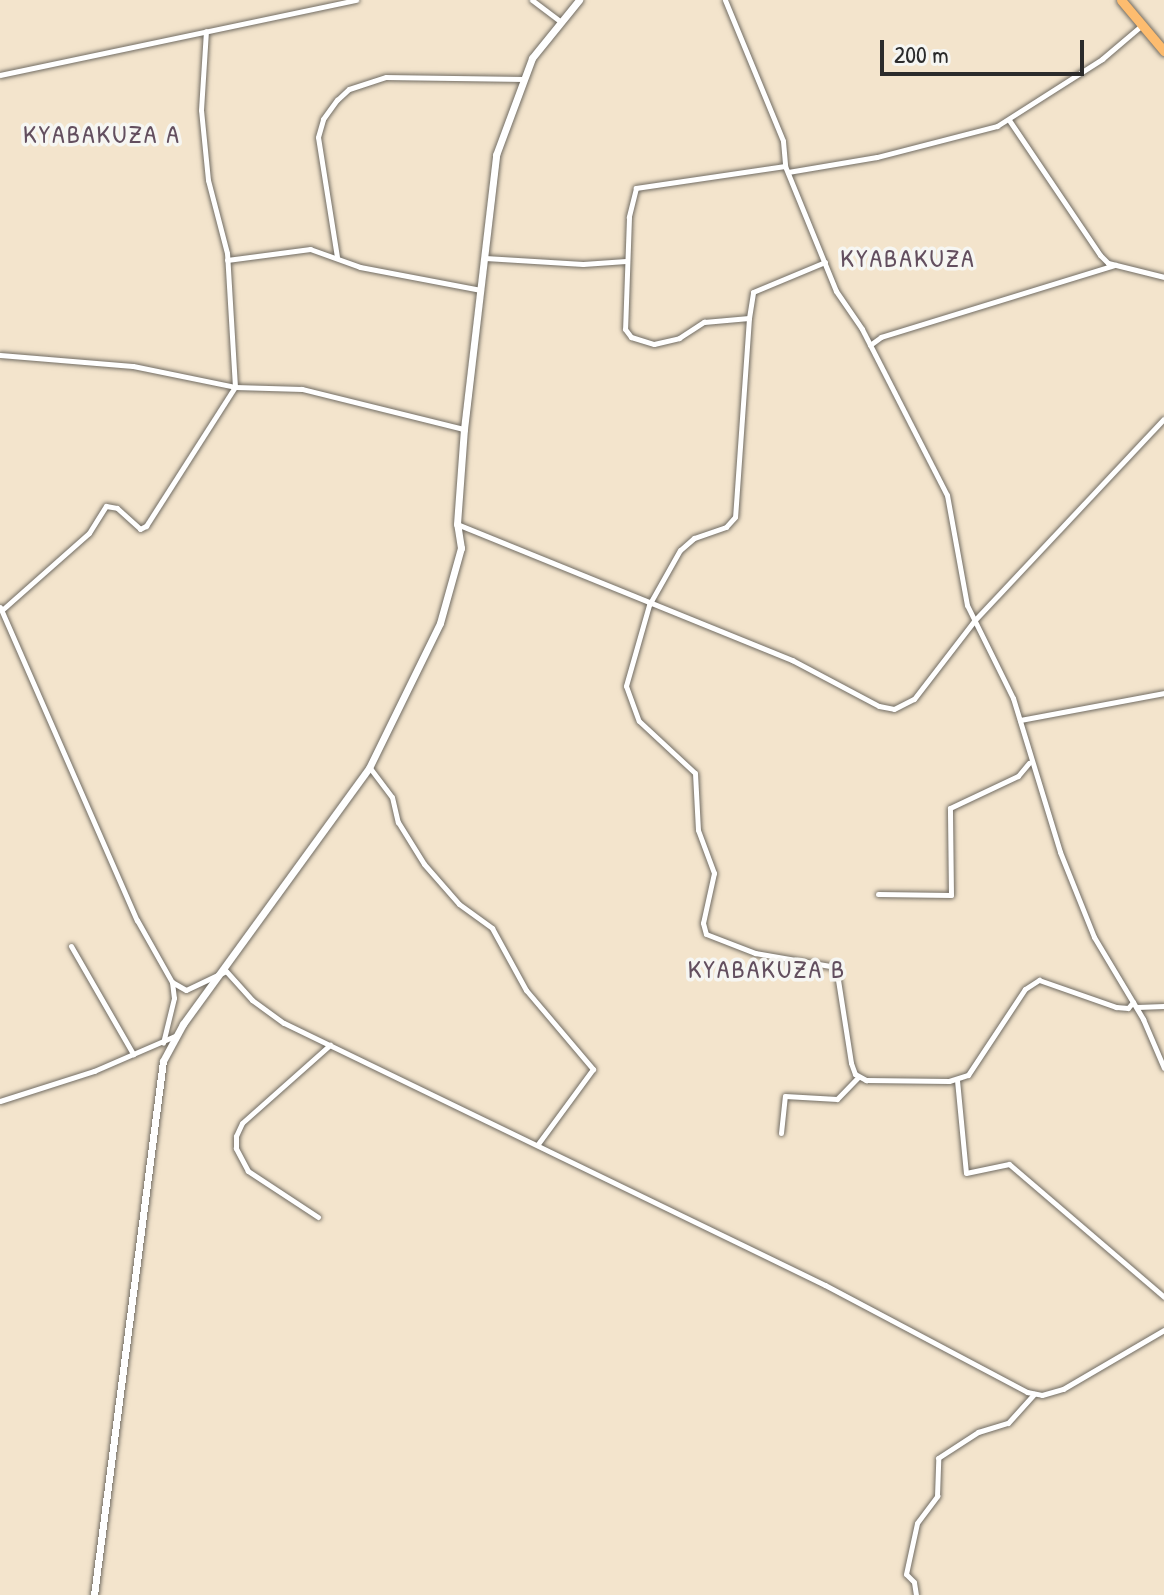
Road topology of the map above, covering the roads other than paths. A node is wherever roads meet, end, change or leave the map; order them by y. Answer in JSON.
{"nodes":[{"id":1,"x":356,"y":0,"type":"edge"},
{"id":2,"x":532,"y":0,"type":"edge"},
{"id":3,"x":579,"y":0,"type":"edge"},
{"id":4,"x":725,"y":0,"type":"edge"},
{"id":5,"x":1121,"y":0,"type":"edge"},
{"id":6,"x":559,"y":20,"type":"junction"},
{"id":7,"x":1142,"y":24,"type":"junction"},
{"id":8,"x":206,"y":31,"type":"junction"},
{"id":9,"x":1163,"y":49,"type":"edge"},
{"id":10,"x":0,"y":75,"type":"edge"},
{"id":11,"x":522,"y":79,"type":"junction"},
{"id":12,"x":1009,"y":120,"type":"junction"},
{"id":13,"x":786,"y":169,"type":"junction"},
{"id":14,"x":337,"y":257,"type":"junction"},
{"id":15,"x":485,"y":258,"type":"junction"},
{"id":16,"x":227,"y":260,"type":"junction"},
{"id":17,"x":626,"y":260,"type":"junction"},
{"id":18,"x":825,"y":262,"type":"junction"},
{"id":19,"x":1115,"y":265,"type":"junction"},
{"id":20,"x":1164,"y":277,"type":"edge"},
{"id":21,"x":481,"y":290,"type":"junction"},
{"id":22,"x":749,"y":318,"type":"junction"},
{"id":23,"x":862,"y":329,"type":"junction"},
{"id":24,"x":881,"y":337,"type":"junction"},
{"id":25,"x":870,"y":345,"type":"junction"},
{"id":26,"x":0,"y":355,"type":"edge"},
{"id":27,"x":235,"y":387,"type":"junction"},
{"id":28,"x":1164,"y":419,"type":"edge"},
{"id":29,"x":464,"y":429,"type":"junction"},
{"id":30,"x":457,"y":524,"type":"junction"},
{"id":31,"x":649,"y":605,"type":"junction"},
{"id":32,"x":1,"y":609,"type":"edge"},
{"id":33,"x":974,"y":621,"type":"junction"},
{"id":34,"x":1164,"y":693,"type":"edge"},
{"id":35,"x":1020,"y":720,"type":"junction"},
{"id":36,"x":1029,"y":763,"type":"junction"},
{"id":37,"x":369,"y":768,"type":"junction"},
{"id":38,"x":878,"y":894,"type":"dead end"},
{"id":39,"x":71,"y":946,"type":"dead end"},
{"id":40,"x":226,"y":971,"type":"junction"},
{"id":41,"x":172,"y":982,"type":"junction"},
{"id":42,"x":1135,"y":1004,"type":"junction"},
{"id":43,"x":1164,"y":1006,"type":"edge"},
{"id":44,"x":176,"y":1035,"type":"junction"},
{"id":45,"x":163,"y":1043,"type":"junction"},
{"id":46,"x":331,"y":1044,"type":"junction"},
{"id":47,"x":133,"y":1054,"type":"junction"},
{"id":48,"x":1164,"y":1068,"type":"edge"},
{"id":49,"x":858,"y":1077,"type":"junction"},
{"id":50,"x":957,"y":1080,"type":"junction"},
{"id":51,"x":0,"y":1101,"type":"edge"},
{"id":52,"x":781,"y":1133,"type":"dead end"},
{"id":53,"x":538,"y":1144,"type":"junction"},
{"id":54,"x":318,"y":1217,"type":"dead end"},
{"id":55,"x":1164,"y":1297,"type":"edge"},
{"id":56,"x":1164,"y":1330,"type":"edge"},
{"id":57,"x":1034,"y":1394,"type":"junction"},
{"id":58,"x":94,"y":1595,"type":"edge"},
{"id":59,"x":916,"y":1595,"type":"edge"}],
"edges":[{"from":1,"to":8,"type":"street"},
{"from":2,"to":6,"type":"street"},
{"from":3,"to":6,"type":"street"},
{"from":4,"to":13,"type":"street"},
{"from":5,"to":7,"type":"highway"},
{"from":6,"to":11,"type":"street"},
{"from":7,"to":9,"type":"highway"},
{"from":7,"to":12,"type":"street"},
{"from":8,"to":10,"type":"street"},
{"from":8,"to":16,"type":"street"},
{"from":11,"to":14,"type":"street"},
{"from":11,"to":15,"type":"street"},
{"from":12,"to":13,"type":"street"},
{"from":12,"to":19,"type":"street"},
{"from":13,"to":17,"type":"street"},
{"from":13,"to":18,"type":"street"},
{"from":14,"to":16,"type":"street"},
{"from":14,"to":21,"type":"street"},
{"from":15,"to":17,"type":"street"},
{"from":15,"to":21,"type":"street"},
{"from":16,"to":27,"type":"street"},
{"from":17,"to":22,"type":"street"},
{"from":18,"to":22,"type":"street"},
{"from":18,"to":23,"type":"street"},
{"from":19,"to":20,"type":"street"},
{"from":19,"to":24,"type":"street"},
{"from":21,"to":29,"type":"street"},
{"from":22,"to":31,"type":"street"},
{"from":23,"to":24,"type":"street"},
{"from":23,"to":25,"type":"street"},
{"from":24,"to":25,"type":"street"},
{"from":25,"to":33,"type":"street"},
{"from":26,"to":27,"type":"street"},
{"from":27,"to":29,"type":"street"},
{"from":27,"to":32,"type":"street"},
{"from":28,"to":33,"type":"street"},
{"from":29,"to":30,"type":"street"},
{"from":30,"to":31,"type":"street"},
{"from":30,"to":37,"type":"street"},
{"from":31,"to":33,"type":"street"},
{"from":31,"to":49,"type":"street"},
{"from":32,"to":41,"type":"street"},
{"from":33,"to":35,"type":"street"},
{"from":34,"to":35,"type":"street"},
{"from":35,"to":36,"type":"street"},
{"from":36,"to":38,"type":"street"},
{"from":36,"to":42,"type":"street"},
{"from":37,"to":40,"type":"street"},
{"from":37,"to":53,"type":"street"},
{"from":39,"to":47,"type":"street"},
{"from":40,"to":41,"type":"street"},
{"from":40,"to":44,"type":"street"},
{"from":40,"to":46,"type":"street"},
{"from":41,"to":45,"type":"street"},
{"from":42,"to":43,"type":"street"},
{"from":42,"to":48,"type":"street"},
{"from":42,"to":50,"type":"street"},
{"from":44,"to":45,"type":"street"},
{"from":44,"to":58,"type":"street"},
{"from":45,"to":47,"type":"street"},
{"from":46,"to":53,"type":"street"},
{"from":46,"to":54,"type":"street"},
{"from":47,"to":51,"type":"street"},
{"from":49,"to":50,"type":"street"},
{"from":49,"to":52,"type":"street"},
{"from":50,"to":55,"type":"street"},
{"from":53,"to":57,"type":"street"},
{"from":56,"to":57,"type":"street"},
{"from":57,"to":59,"type":"street"}]}
